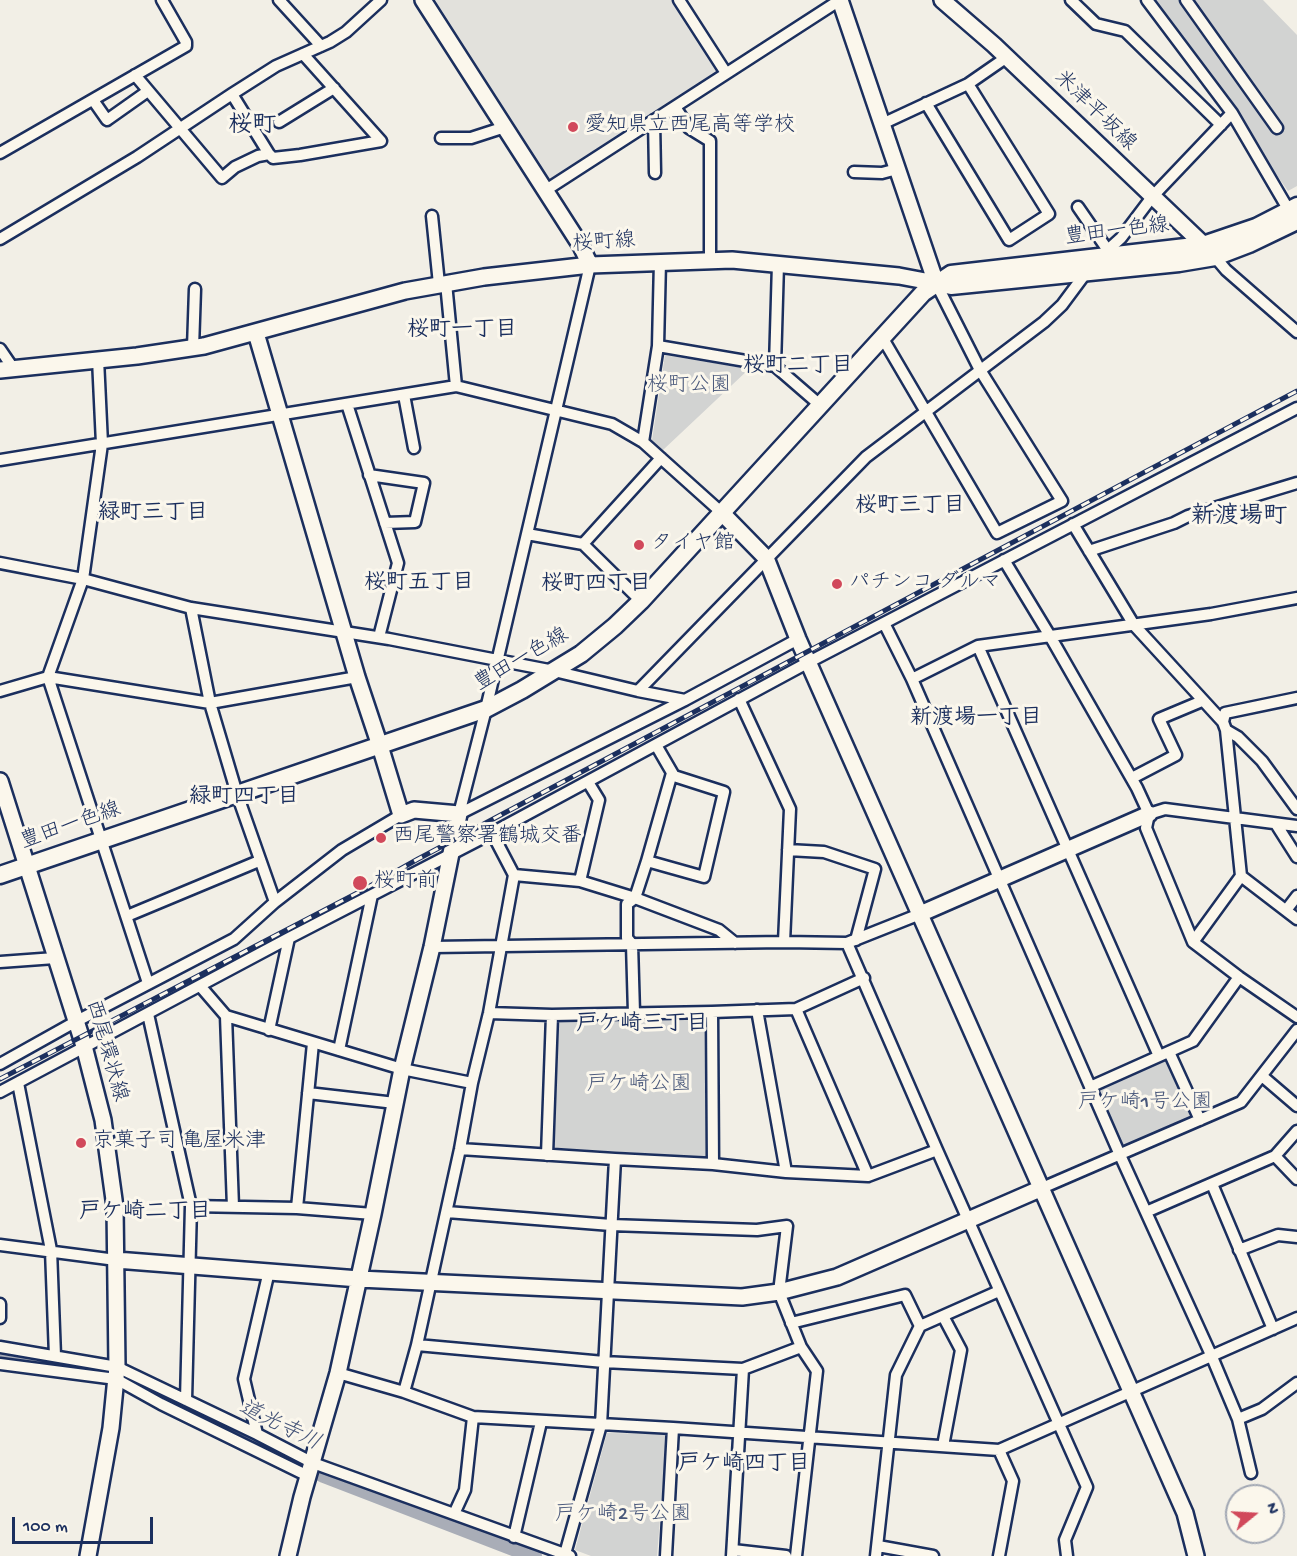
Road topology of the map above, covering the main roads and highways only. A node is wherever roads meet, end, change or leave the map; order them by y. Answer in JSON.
{"nodes":[{"id":1,"x":1295,"y":216,"type":"edge"},
{"id":2,"x":1209,"y":251,"type":"junction"},
{"id":3,"x":936,"y":283,"type":"junction"},
{"id":4,"x":0,"y":875,"type":"edge"}],
"edges":[{"from":1,"to":2,"type":"main road","name":"豊田一色線"},
{"from":2,"to":3,"type":"main road","name":"豊田一色線"},
{"from":2,"to":3,"type":"main road","name":"豊田一色線"},
{"from":3,"to":4,"type":"main road","name":"豊田一色線"}]}
